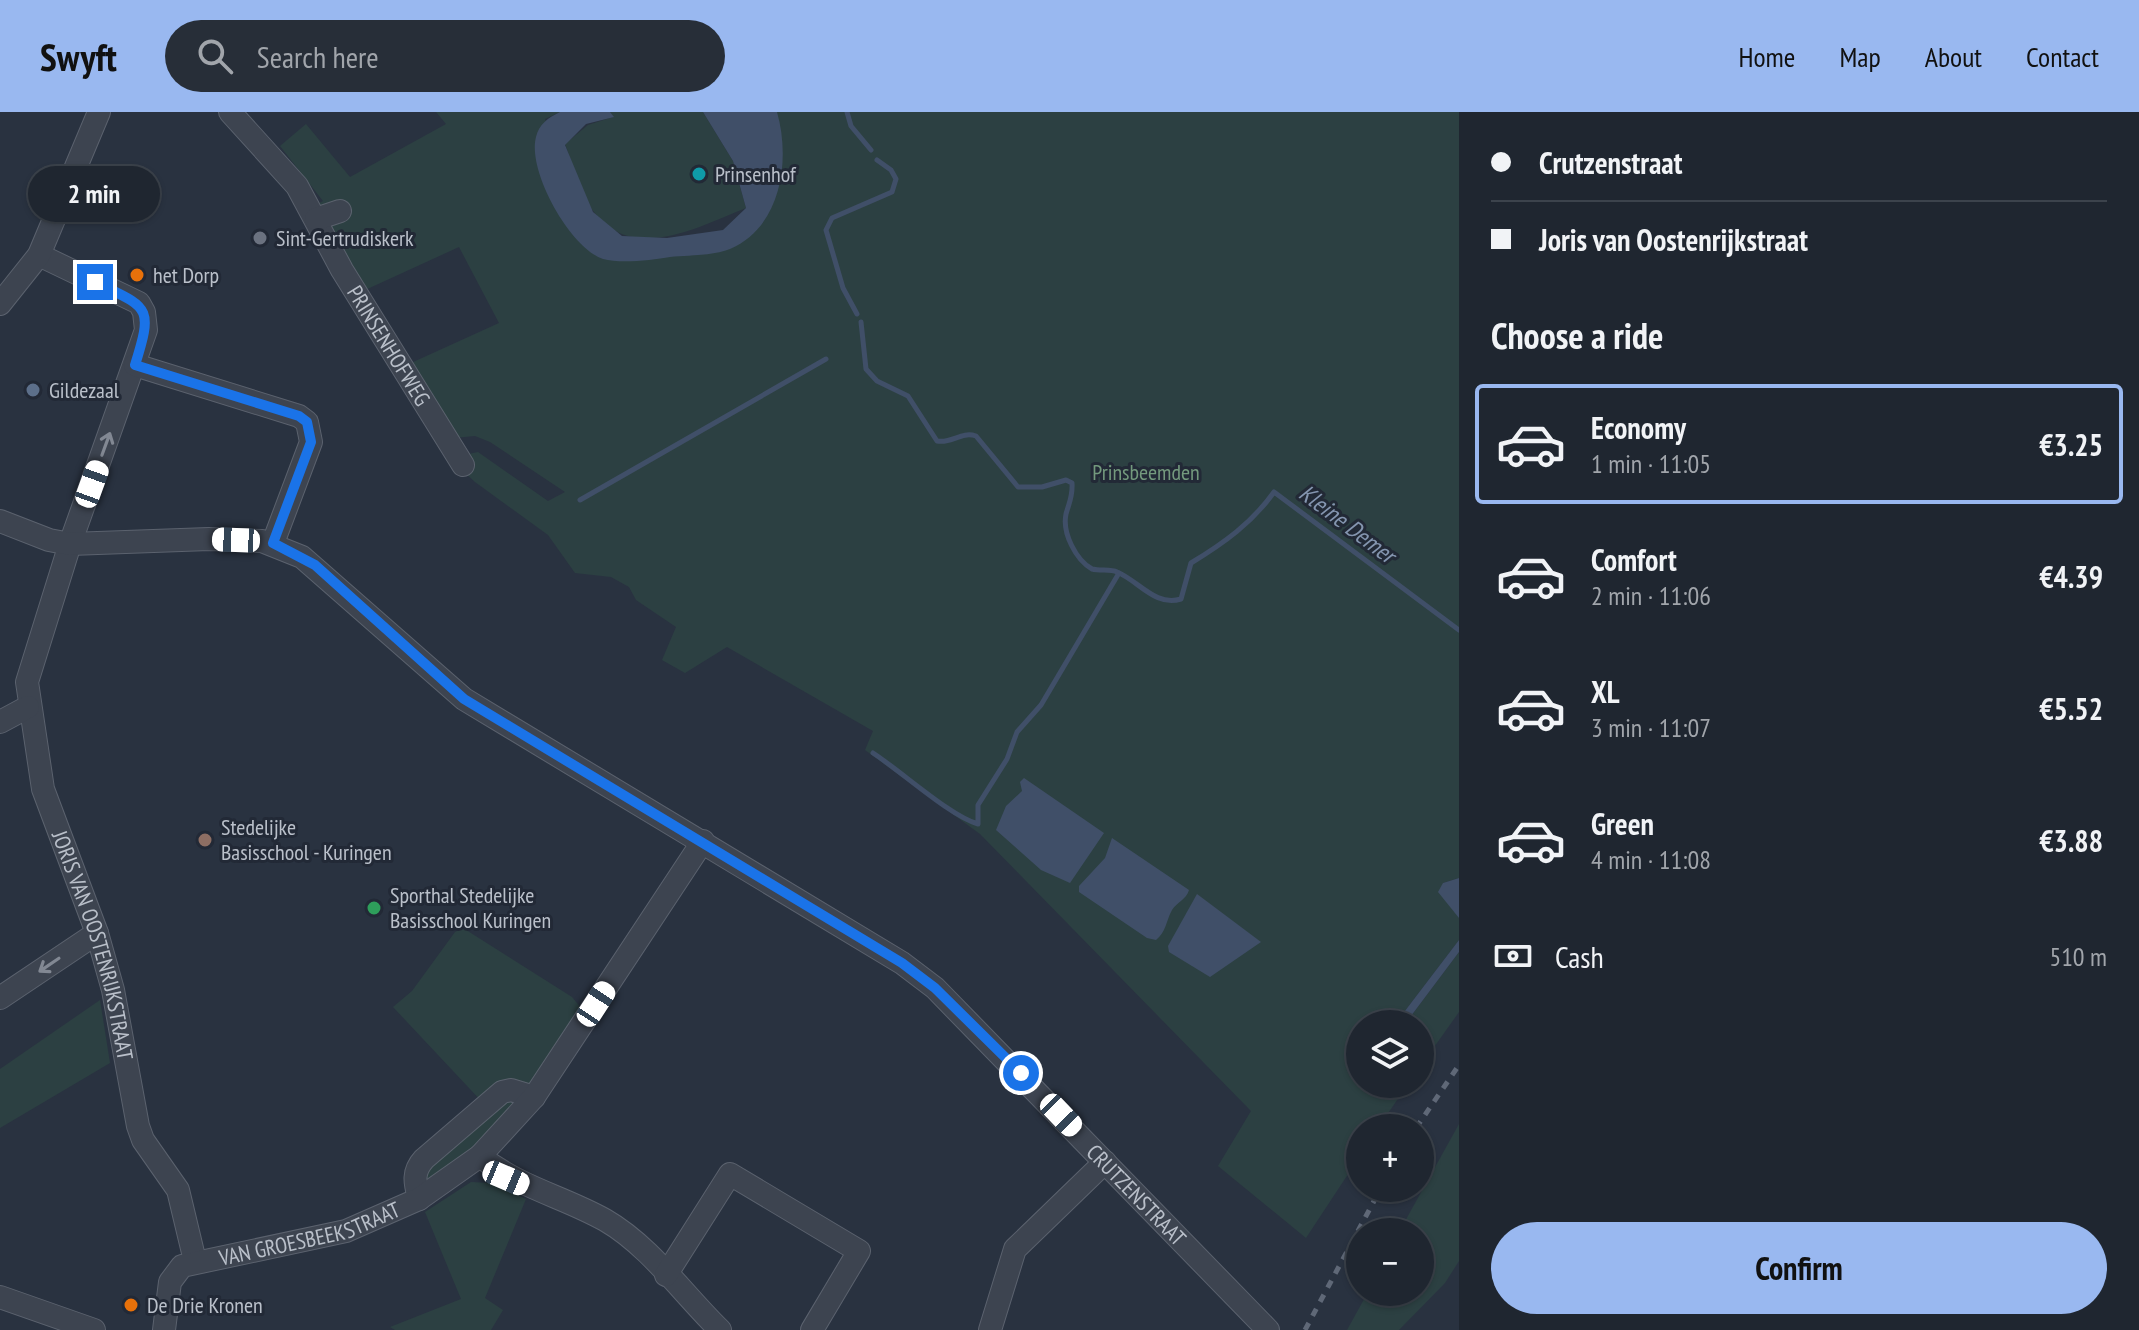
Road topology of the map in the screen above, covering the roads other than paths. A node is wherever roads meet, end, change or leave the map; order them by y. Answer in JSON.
{"nodes":[{"id":1,"x":99,"y":112,"type":"edge"},
{"id":2,"x":230,"y":112,"type":"edge"},
{"id":3,"x":340,"y":211,"type":"dead end"},
{"id":4,"x":316,"y":219,"type":"junction"},
{"id":5,"x":39,"y":255,"type":"junction"},
{"id":6,"x":0,"y":304,"type":"edge"},
{"id":7,"x":135,"y":365,"type":"junction"},
{"id":8,"x":463,"y":465,"type":"dead end"},
{"id":9,"x":0,"y":521,"type":"edge"},
{"id":10,"x":273,"y":543,"type":"junction"},
{"id":11,"x":70,"y":544,"type":"junction"},
{"id":12,"x":28,"y":707,"type":"junction"},
{"id":13,"x":0,"y":722,"type":"edge"},
{"id":14,"x":703,"y":841,"type":"junction"},
{"id":15,"x":97,"y":933,"type":"junction"},
{"id":16,"x":0,"y":998,"type":"edge"},
{"id":17,"x":534,"y":1097,"type":"junction"},
{"id":18,"x":480,"y":1156,"type":"junction"},
{"id":19,"x":1105,"y":1162,"type":"junction"},
{"id":20,"x":419,"y":1199,"type":"junction"},
{"id":21,"x":195,"y":1261,"type":"junction"},
{"id":22,"x":666,"y":1275,"type":"junction"},
{"id":23,"x":0,"y":1297,"type":"edge"},
{"id":24,"x":94,"y":1330,"type":"edge"},
{"id":25,"x":164,"y":1330,"type":"edge"},
{"id":26,"x":720,"y":1330,"type":"edge"},
{"id":27,"x":812,"y":1330,"type":"edge"},
{"id":28,"x":990,"y":1330,"type":"edge"},
{"id":29,"x":1268,"y":1330,"type":"edge"}],
"edges":[{"from":1,"to":5,"type":"street"},
{"from":2,"to":4,"type":"street","name":"PRINSENHOFWEG"},
{"from":3,"to":4,"type":"street"},
{"from":4,"to":8,"type":"street","name":"PRINSENHOFWEG"},
{"from":5,"to":6,"type":"street"},
{"from":5,"to":7,"type":"street","name":"JORIS VAN OOSTENRIJKSTRAAT"},
{"from":7,"to":10,"type":"street"},
{"from":11,"to":7,"type":"street","name":"JORIS VAN OOSTENRIJKSTRAAT","one_way":true},
{"from":9,"to":11,"type":"street"},
{"from":10,"to":11,"type":"street","name":"CRUTZENSTRAAT"},
{"from":10,"to":14,"type":"street","name":"CRUTZENSTRAAT"},
{"from":11,"to":12,"type":"street","name":"JORIS VAN OOSTENRIJKSTRAAT"},
{"from":12,"to":13,"type":"street"},
{"from":12,"to":15,"type":"street","name":"JORIS VAN OOSTENRIJKSTRAAT"},
{"from":14,"to":17,"type":"street","name":"VAN GROESBEEKSTRAAT"},
{"from":14,"to":19,"type":"street","name":"CRUTZENSTRAAT"},
{"from":15,"to":16,"type":"street","one_way":true},
{"from":15,"to":21,"type":"street","name":"JORIS VAN OOSTENRIJKSTRAAT"},
{"from":17,"to":18,"type":"street","name":"VAN GROESBEEKSTRAAT"},
{"from":17,"to":20,"type":"street","name":"VAN GROESBEEKSTRAAT"},
{"from":18,"to":20,"type":"street","name":"VAN GROESBEEKSTRAAT"},
{"from":18,"to":22,"type":"street"},
{"from":19,"to":28,"type":"street"},
{"from":19,"to":29,"type":"street","name":"CRUTZENSTRAAT"},
{"from":20,"to":21,"type":"street","name":"VAN GROESBEEKSTRAAT"},
{"from":21,"to":25,"type":"street"},
{"from":22,"to":26,"type":"street"},
{"from":22,"to":27,"type":"street"},
{"from":23,"to":24,"type":"street"}]}
